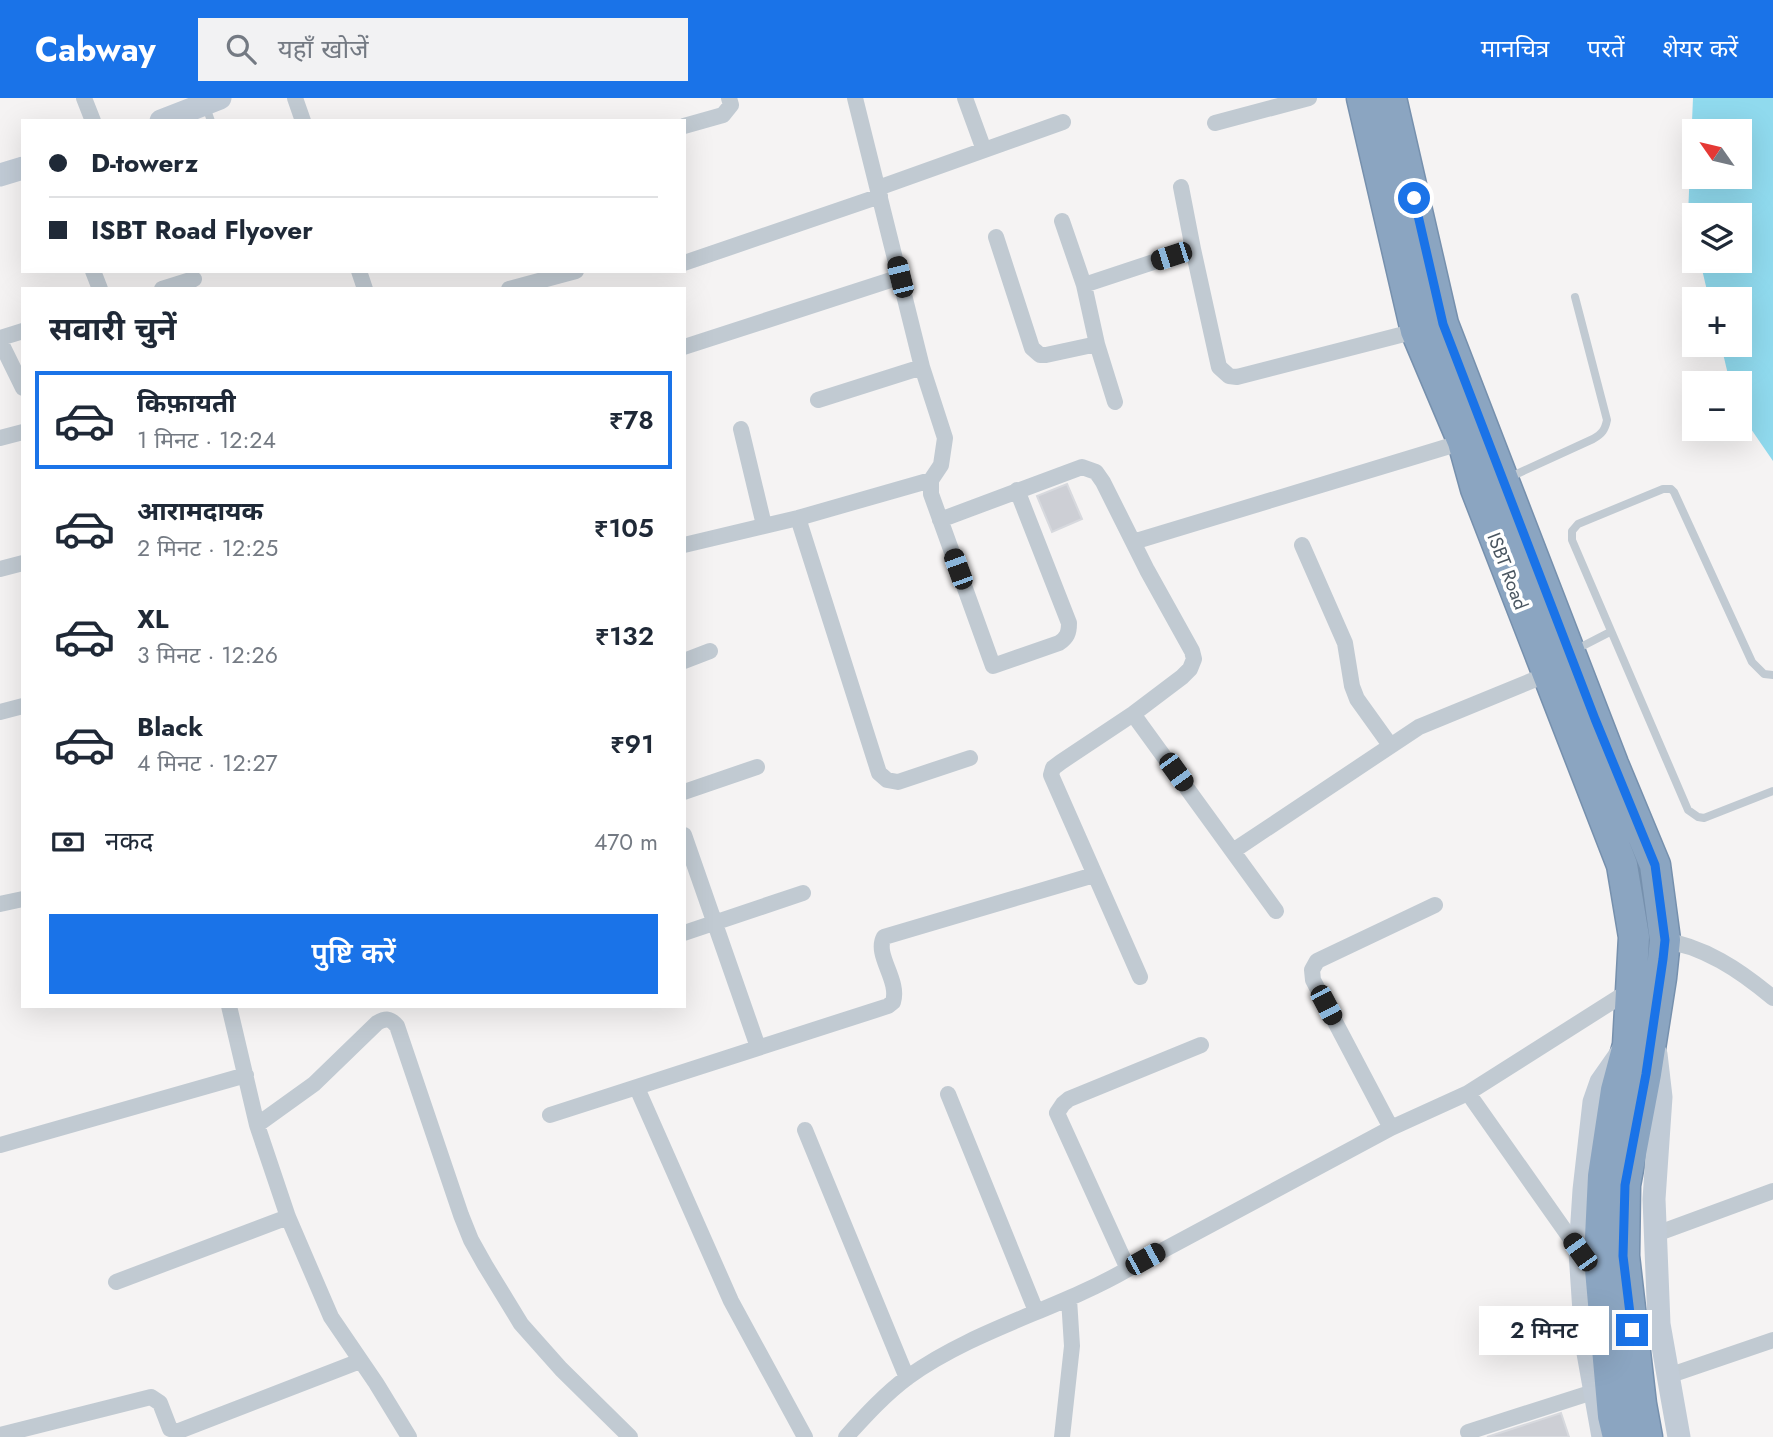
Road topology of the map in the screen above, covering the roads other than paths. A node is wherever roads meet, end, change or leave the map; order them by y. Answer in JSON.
{"nodes":[{"id":1,"x":84,"y":98,"type":"edge"},
{"id":2,"x":295,"y":98,"type":"edge"},
{"id":3,"x":729,"y":98,"type":"edge"},
{"id":4,"x":855,"y":98,"type":"edge"},
{"id":5,"x":965,"y":98,"type":"edge"},
{"id":6,"x":1309,"y":98,"type":"edge"},
{"id":7,"x":1362,"y":98,"type":"edge"},
{"id":8,"x":1391,"y":98,"type":"edge"},
{"id":9,"x":212,"y":108,"type":"edge"},
{"id":10,"x":92,"y":119,"type":"edge"},
{"id":11,"x":169,"y":119,"type":"edge"},
{"id":12,"x":302,"y":119,"type":"edge"},
{"id":13,"x":1063,"y":122,"type":"dead end"},
{"id":14,"x":1215,"y":123,"type":"dead end"},
{"id":15,"x":686,"y":125,"type":"edge"},
{"id":16,"x":984,"y":150,"type":"junction"},
{"id":17,"x":21,"y":169,"type":"edge"},
{"id":18,"x":0,"y":175,"type":"edge"},
{"id":19,"x":1181,"y":187,"type":"dead end"},
{"id":20,"x":879,"y":192,"type":"junction"},
{"id":21,"x":1062,"y":221,"type":"dead end"},
{"id":22,"x":996,"y":237,"type":"dead end"},
{"id":23,"x":1193,"y":249,"type":"junction"},
{"id":24,"x":686,"y":261,"type":"edge"},
{"id":25,"x":569,"y":273,"type":"edge"},
{"id":26,"x":900,"y":277,"type":"junction"},
{"id":27,"x":194,"y":279,"type":"dead end"},
{"id":28,"x":1084,"y":285,"type":"junction"},
{"id":29,"x":168,"y":287,"type":"edge"},
{"id":30,"x":516,"y":287,"type":"edge"},
{"id":31,"x":1575,"y":297,"type":"dead end"},
{"id":32,"x":1416,"y":331,"type":"junction"},
{"id":33,"x":21,"y":332,"type":"edge"},
{"id":34,"x":0,"y":340,"type":"edge"},
{"id":35,"x":1097,"y":344,"type":"junction"},
{"id":36,"x":686,"y":346,"type":"edge"},
{"id":37,"x":922,"y":367,"type":"junction"},
{"id":38,"x":21,"y":384,"type":"edge"},
{"id":39,"x":818,"y":400,"type":"dead end"},
{"id":40,"x":1115,"y":402,"type":"dead end"},
{"id":41,"x":741,"y":429,"type":"dead end"},
{"id":42,"x":21,"y":433,"type":"edge"},
{"id":43,"x":0,"y":438,"type":"edge"},
{"id":44,"x":1463,"y":442,"type":"junction"},
{"id":45,"x":931,"y":480,"type":"junction"},
{"id":46,"x":1502,"y":480,"type":"junction"},
{"id":47,"x":1017,"y":490,"type":"junction"},
{"id":48,"x":798,"y":518,"type":"junction"},
{"id":49,"x":940,"y":520,"type":"junction"},
{"id":50,"x":764,"y":525,"type":"junction"},
{"id":51,"x":1133,"y":542,"type":"junction"},
{"id":52,"x":686,"y":544,"type":"edge"},
{"id":53,"x":1302,"y":545,"type":"dead end"},
{"id":54,"x":21,"y":564,"type":"edge"},
{"id":55,"x":0,"y":569,"type":"edge"},
{"id":56,"x":1609,"y":632,"type":"junction"},
{"id":57,"x":710,"y":651,"type":"dead end"},
{"id":58,"x":1569,"y":652,"type":"junction"},
{"id":59,"x":686,"y":660,"type":"edge"},
{"id":60,"x":1548,"y":674,"type":"junction"},
{"id":61,"x":1773,"y":675,"type":"edge"},
{"id":62,"x":21,"y":707,"type":"edge"},
{"id":63,"x":0,"y":712,"type":"edge"},
{"id":64,"x":1133,"y":714,"type":"junction"},
{"id":65,"x":1390,"y":745,"type":"junction"},
{"id":66,"x":970,"y":758,"type":"dead end"},
{"id":67,"x":757,"y":767,"type":"dead end"},
{"id":68,"x":686,"y":791,"type":"edge"},
{"id":69,"x":1773,"y":791,"type":"edge"},
{"id":70,"x":686,"y":841,"type":"edge"},
{"id":71,"x":1233,"y":851,"type":"junction"},
{"id":72,"x":1094,"y":875,"type":"junction"},
{"id":73,"x":803,"y":893,"type":"dead end"},
{"id":74,"x":21,"y":899,"type":"edge"},
{"id":75,"x":0,"y":904,"type":"edge"},
{"id":76,"x":1435,"y":905,"type":"dead end"},
{"id":77,"x":1276,"y":911,"type":"dead end"},
{"id":78,"x":714,"y":923,"type":"junction"},
{"id":79,"x":686,"y":932,"type":"edge"},
{"id":80,"x":1633,"y":937,"type":"junction"},
{"id":81,"x":1665,"y":940,"type":"junction"},
{"id":82,"x":1140,"y":977,"type":"dead end"},
{"id":83,"x":1632,"y":989,"type":"junction"},
{"id":84,"x":1773,"y":998,"type":"edge"},
{"id":85,"x":229,"y":1008,"type":"edge"},
{"id":86,"x":396,"y":1008,"type":"edge"},
{"id":87,"x":384,"y":1018,"type":"junction"},
{"id":88,"x":1640,"y":1037,"type":"junction"},
{"id":89,"x":1201,"y":1045,"type":"dead end"},
{"id":90,"x":758,"y":1047,"type":"junction"},
{"id":91,"x":246,"y":1075,"type":"junction"},
{"id":92,"x":637,"y":1088,"type":"junction"},
{"id":93,"x":1468,"y":1093,"type":"junction"},
{"id":94,"x":948,"y":1094,"type":"dead end"},
{"id":95,"x":550,"y":1115,"type":"dead end"},
{"id":96,"x":257,"y":1125,"type":"junction"},
{"id":97,"x":1391,"y":1128,"type":"junction"},
{"id":98,"x":805,"y":1130,"type":"dead end"},
{"id":99,"x":0,"y":1145,"type":"edge"},
{"id":100,"x":1773,"y":1191,"type":"edge"},
{"id":101,"x":288,"y":1217,"type":"junction"},
{"id":102,"x":1656,"y":1234,"type":"junction"},
{"id":103,"x":1580,"y":1252,"type":"junction"},
{"id":104,"x":1128,"y":1269,"type":"junction"},
{"id":105,"x":116,"y":1282,"type":"dead end"},
{"id":106,"x":1069,"y":1299,"type":"junction"},
{"id":107,"x":1037,"y":1311,"type":"junction"},
{"id":108,"x":1773,"y":1340,"type":"edge"},
{"id":109,"x":360,"y":1360,"type":"junction"},
{"id":110,"x":1668,"y":1376,"type":"junction"},
{"id":111,"x":907,"y":1378,"type":"junction"},
{"id":112,"x":1594,"y":1392,"type":"junction"},
{"id":113,"x":1468,"y":1432,"type":"dead end"},
{"id":114,"x":0,"y":1435,"type":"edge"},
{"id":115,"x":409,"y":1437,"type":"edge"},
{"id":116,"x":630,"y":1437,"type":"edge"},
{"id":117,"x":805,"y":1437,"type":"edge"},
{"id":118,"x":846,"y":1437,"type":"edge"},
{"id":119,"x":1062,"y":1437,"type":"edge"},
{"id":120,"x":1603,"y":1437,"type":"edge"},
{"id":121,"x":1618,"y":1437,"type":"edge"},
{"id":122,"x":1647,"y":1437,"type":"edge"},
{"id":123,"x":1679,"y":1437,"type":"edge"}],
"edges":[{"from":1,"to":10,"type":"street"},
{"from":2,"to":12,"type":"street"},
{"from":3,"to":15,"type":"street"},
{"from":4,"to":20,"type":"street"},
{"from":5,"to":16,"type":"street"},
{"from":6,"to":14,"type":"street"},
{"from":7,"to":32,"type":"highway","name":"ISBT Road"},
{"from":8,"to":46,"type":"highway"},
{"from":9,"to":11,"type":"street"},
{"from":13,"to":16,"type":"street"},
{"from":16,"to":20,"type":"street"},
{"from":17,"to":18,"type":"street"},
{"from":19,"to":23,"type":"street"},
{"from":20,"to":24,"type":"street"},
{"from":20,"to":26,"type":"street"},
{"from":21,"to":28,"type":"street"},
{"from":22,"to":35,"type":"street"},
{"from":23,"to":28,"type":"street"},
{"from":23,"to":32,"type":"street"},
{"from":25,"to":30,"type":"street"},
{"from":26,"to":36,"type":"street"},
{"from":26,"to":37,"type":"street"},
{"from":27,"to":29,"type":"street"},
{"from":28,"to":35,"type":"street"},
{"from":31,"to":46,"type":"lane"},
{"from":32,"to":44,"type":"highway","name":"ISBT Road"},
{"from":33,"to":34,"type":"street"},
{"from":34,"to":38,"type":"street"},
{"from":35,"to":40,"type":"street"},
{"from":37,"to":39,"type":"street"},
{"from":37,"to":45,"type":"street"},
{"from":41,"to":50,"type":"street"},
{"from":42,"to":43,"type":"street"},
{"from":44,"to":51,"type":"street"},
{"from":44,"to":60,"type":"highway","name":"ISBT Road"},
{"from":45,"to":48,"type":"street"},
{"from":45,"to":49,"type":"street"},
{"from":46,"to":58,"type":"highway"},
{"from":47,"to":49,"type":"street"},
{"from":47,"to":49,"type":"street"},
{"from":47,"to":51,"type":"street"},
{"from":48,"to":50,"type":"street"},
{"from":48,"to":66,"type":"street"},
{"from":50,"to":52,"type":"street"},
{"from":51,"to":64,"type":"street"},
{"from":53,"to":65,"type":"street"},
{"from":54,"to":55,"type":"street"},
{"from":56,"to":58,"type":"lane"},
{"from":56,"to":61,"type":"lane"},
{"from":56,"to":69,"type":"lane"},
{"from":57,"to":59,"type":"street"},
{"from":58,"to":81,"type":"highway"},
{"from":60,"to":65,"type":"street"},
{"from":60,"to":80,"type":"highway","name":"ISBT Road"},
{"from":62,"to":63,"type":"street"},
{"from":64,"to":71,"type":"street"},
{"from":64,"to":72,"type":"street"},
{"from":65,"to":71,"type":"street"},
{"from":67,"to":68,"type":"street"},
{"from":70,"to":78,"type":"street"},
{"from":71,"to":77,"type":"street"},
{"from":72,"to":82,"type":"street"},
{"from":72,"to":90,"type":"street"},
{"from":73,"to":78,"type":"street"},
{"from":74,"to":75,"type":"street"},
{"from":76,"to":97,"type":"street"},
{"from":78,"to":79,"type":"street"},
{"from":78,"to":90,"type":"street"},
{"from":80,"to":81,"type":"street"},
{"from":80,"to":83,"type":"highway","name":"ISBT Road"},
{"from":81,"to":84,"type":"street"},
{"from":81,"to":88,"type":"highway"},
{"from":83,"to":88,"type":"highway","name":"ISBT Road"},
{"from":83,"to":93,"type":"street"},
{"from":85,"to":91,"type":"street"},
{"from":86,"to":87,"type":"street"},
{"from":87,"to":96,"type":"street"},
{"from":87,"to":116,"type":"street"},
{"from":88,"to":102,"type":"street"},
{"from":88,"to":103,"type":"street"},
{"from":88,"to":121,"type":"highway"},
{"from":88,"to":122,"type":"highway"},
{"from":89,"to":104,"type":"street"},
{"from":90,"to":92,"type":"street"},
{"from":91,"to":96,"type":"street"},
{"from":91,"to":99,"type":"street"},
{"from":92,"to":95,"type":"street"},
{"from":92,"to":117,"type":"street"},
{"from":93,"to":97,"type":"street"},
{"from":93,"to":103,"type":"street"},
{"from":94,"to":107,"type":"street"},
{"from":96,"to":101,"type":"street"},
{"from":97,"to":104,"type":"street"},
{"from":98,"to":111,"type":"street"},
{"from":100,"to":102,"type":"street"},
{"from":101,"to":105,"type":"street"},
{"from":101,"to":109,"type":"street"},
{"from":102,"to":110,"type":"street"},
{"from":103,"to":112,"type":"street"},
{"from":104,"to":106,"type":"street"},
{"from":106,"to":107,"type":"street"},
{"from":106,"to":119,"type":"street"},
{"from":107,"to":111,"type":"street"},
{"from":108,"to":110,"type":"street"},
{"from":109,"to":114,"type":"street"},
{"from":109,"to":115,"type":"street"},
{"from":110,"to":123,"type":"street"},
{"from":111,"to":118,"type":"street"},
{"from":112,"to":113,"type":"street"},
{"from":112,"to":120,"type":"street"}]}
